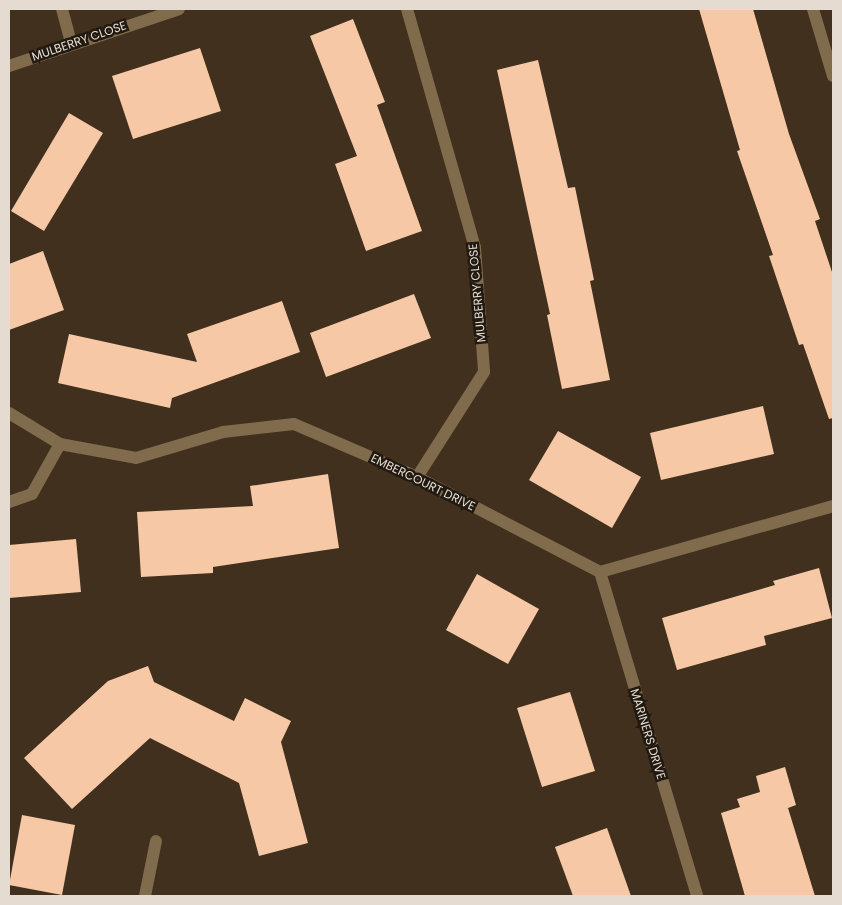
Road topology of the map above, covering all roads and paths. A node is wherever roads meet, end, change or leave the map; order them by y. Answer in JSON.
{"nodes":[{"id":1,"x":62,"y":9,"type":"edge"},
{"id":2,"x":179,"y":9,"type":"edge"},
{"id":3,"x":407,"y":9,"type":"edge"},
{"id":4,"x":813,"y":9,"type":"edge"},
{"id":5,"x":71,"y":43,"type":"junction"},
{"id":6,"x":9,"y":66,"type":"edge"},
{"id":7,"x":833,"y":76,"type":"edge"},
{"id":8,"x":9,"y":413,"type":"edge"},
{"id":9,"x":60,"y":444,"type":"junction"},
{"id":10,"x":417,"y":477,"type":"junction"},
{"id":11,"x":9,"y":502,"type":"edge"},
{"id":12,"x":833,"y":506,"type":"edge"},
{"id":13,"x":600,"y":572,"type":"junction"},
{"id":14,"x":156,"y":841,"type":"dead end"},
{"id":15,"x":145,"y":896,"type":"edge"},
{"id":16,"x":696,"y":896,"type":"edge"}],
"edges":[{"from":1,"to":5,"type":"street"},
{"from":2,"to":5,"type":"street","name":"MULBERRY CLOSE"},
{"from":3,"to":10,"type":"street","name":"MULBERRY CLOSE"},
{"from":4,"to":7,"type":"street"},
{"from":5,"to":6,"type":"street","name":"MULBERRY CLOSE"},
{"from":8,"to":9,"type":"street","name":"EMBERCOURT DRIVE"},
{"from":9,"to":10,"type":"street","name":"EMBERCOURT DRIVE"},
{"from":9,"to":11,"type":"street"},
{"from":10,"to":13,"type":"street","name":"EMBERCOURT DRIVE"},
{"from":12,"to":13,"type":"street"},
{"from":13,"to":16,"type":"street","name":"MARINERS DRIVE"},
{"from":14,"to":15,"type":"street"}]}
